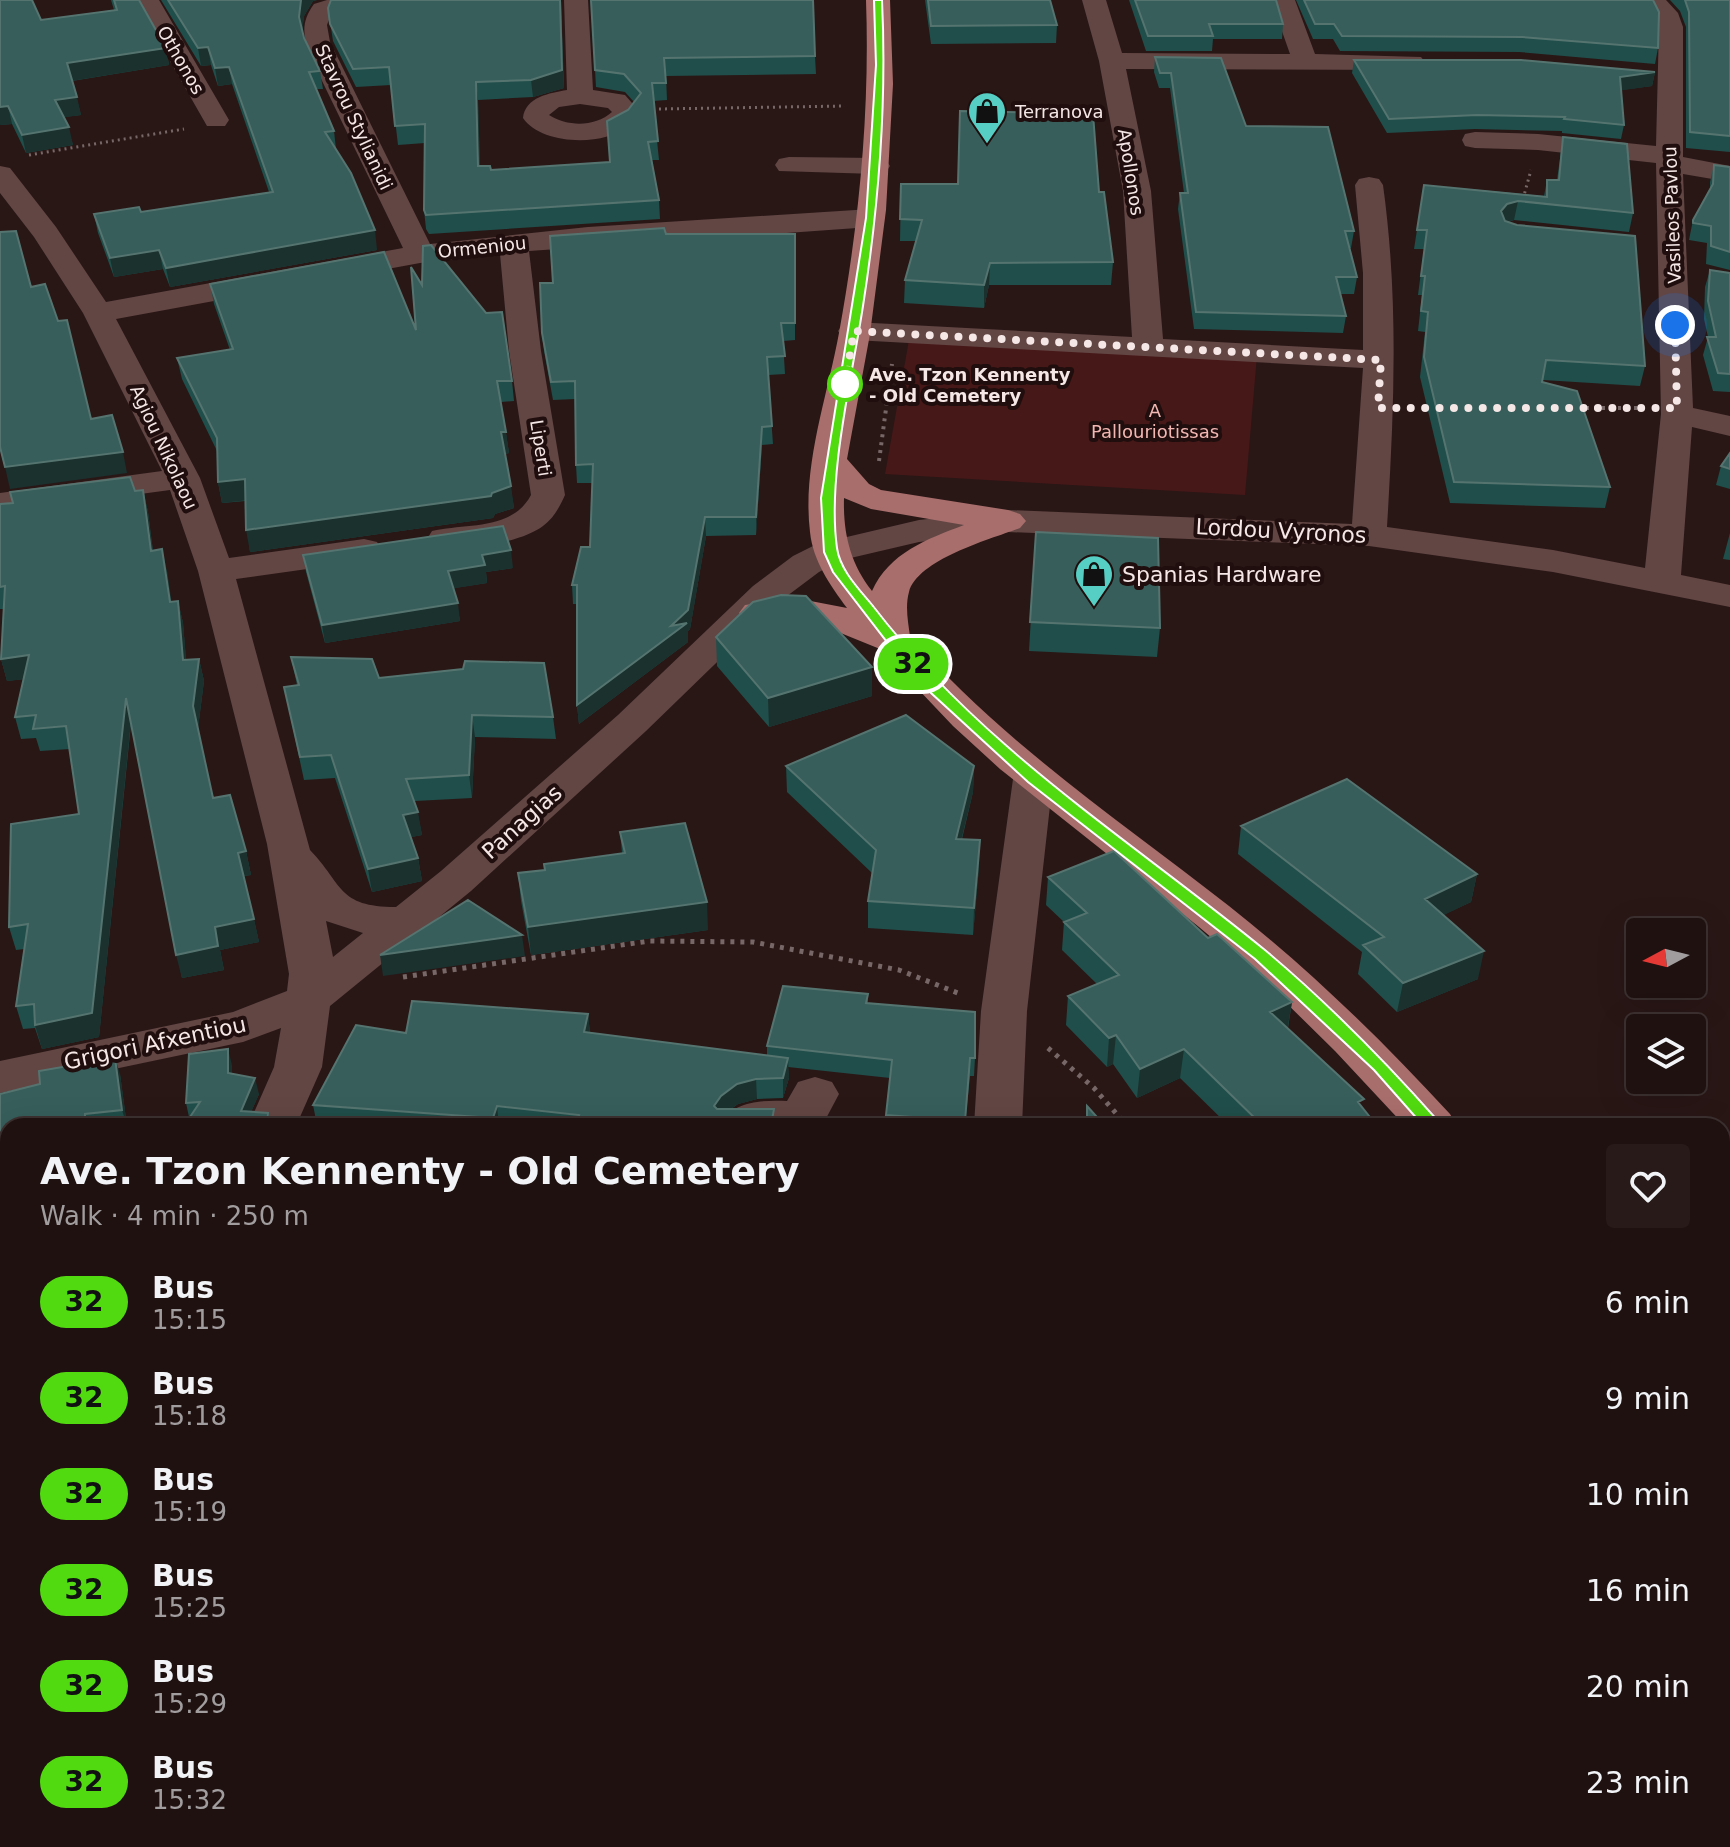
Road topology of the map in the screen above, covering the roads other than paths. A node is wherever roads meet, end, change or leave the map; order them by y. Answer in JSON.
{"nodes":[{"id":1,"x":147,"y":0,"type":"edge"},
{"id":2,"x":354,"y":0,"type":"edge"},
{"id":3,"x":576,"y":0,"type":"edge"},
{"id":4,"x":878,"y":0,"type":"edge"},
{"id":5,"x":1094,"y":0,"type":"edge"},
{"id":6,"x":1283,"y":0,"type":"edge"},
{"id":7,"x":1652,"y":0,"type":"edge"},
{"id":8,"x":1305,"y":60,"type":"junction"},
{"id":9,"x":1112,"y":61,"type":"junction"},
{"id":10,"x":1442,"y":62,"type":"edge"},
{"id":11,"x":1639,"y":73,"type":"edge"},
{"id":12,"x":1670,"y":76,"type":"junction"},
{"id":13,"x":580,"y":96,"type":"junction"},
{"id":14,"x":216,"y":120,"type":"road end"},
{"id":15,"x":1475,"y":140,"type":"dead end"},
{"id":16,"x":1670,"y":159,"type":"junction"},
{"id":17,"x":8,"y":165,"type":"edge"},
{"id":18,"x":789,"y":165,"type":"dead end"},
{"id":19,"x":876,"y":166,"type":"junction"},
{"id":20,"x":1730,"y":174,"type":"edge"},
{"id":21,"x":1369,"y":185,"type":"dead end"},
{"id":22,"x":871,"y":218,"type":"junction"},
{"id":23,"x":514,"y":244,"type":"junction"},
{"id":24,"x":1641,"y":244,"type":"dead end"},
{"id":25,"x":420,"y":254,"type":"junction"},
{"id":26,"x":1683,"y":264,"type":"junction"},
{"id":27,"x":98,"y":313,"type":"junction"},
{"id":28,"x":854,"y":331,"type":"junction"},
{"id":29,"x":1148,"y":348,"type":"junction"},
{"id":30,"x":1381,"y":360,"type":"junction"},
{"id":31,"x":1677,"y":411,"type":"junction"},
{"id":32,"x":1730,"y":426,"type":"edge"},
{"id":33,"x":832,"y":462,"type":"junction"},
{"id":34,"x":183,"y":478,"type":"junction"},
{"id":35,"x":0,"y":503,"type":"edge"},
{"id":36,"x":1008,"y":521,"type":"junction"},
{"id":37,"x":1369,"y":535,"type":"junction"},
{"id":38,"x":830,"y":552,"type":"junction"},
{"id":39,"x":216,"y":571,"type":"junction"},
{"id":40,"x":1662,"y":580,"type":"junction"},
{"id":41,"x":1730,"y":596,"type":"edge"},
{"id":42,"x":740,"y":620,"type":"junction"},
{"id":43,"x":891,"y":640,"type":"junction"},
{"id":44,"x":1033,"y":779,"type":"junction"},
{"id":45,"x":288,"y":844,"type":"junction"},
{"id":46,"x":407,"y":921,"type":"junction"},
{"id":47,"x":316,"y":995,"type":"junction"},
{"id":48,"x":0,"y":1077,"type":"edge"},
{"id":49,"x":815,"y":1094,"type":"dead end"},
{"id":50,"x":276,"y":1118,"type":"edge"},
{"id":51,"x":758,"y":1118,"type":"edge"},
{"id":52,"x":998,"y":1118,"type":"edge"},
{"id":53,"x":1426,"y":1118,"type":"edge"}],
"edges":[{"from":1,"to":14,"type":"street","name":"Othonos"},
{"from":2,"to":25,"type":"street","name":"Stavrou Stylianidi"},
{"from":3,"to":13,"type":"street"},
{"from":4,"to":19,"type":"main road"},
{"from":5,"to":9,"type":"street","name":"Apollonos"},
{"from":6,"to":8,"type":"street"},
{"from":7,"to":12,"type":"street","name":"Vasileos Pavlou"},
{"from":8,"to":9,"type":"street"},
{"from":8,"to":10,"type":"street"},
{"from":9,"to":29,"type":"street","name":"Apollonos"},
{"from":11,"to":12,"type":"street"},
{"from":12,"to":16,"type":"street","name":"Vasileos Pavlou"},
{"from":13,"to":13,"type":"street"},
{"from":15,"to":16,"type":"street"},
{"from":16,"to":20,"type":"street"},
{"from":16,"to":26,"type":"street","name":"Vasileos Pavlou"},
{"from":17,"to":27,"type":"street","name":"Agiou Nikolaou"},
{"from":18,"to":19,"type":"street"},
{"from":19,"to":22,"type":"main road"},
{"from":21,"to":30,"type":"street"},
{"from":22,"to":23,"type":"street","name":"Ormeniou"},
{"from":22,"to":28,"type":"main road"},
{"from":23,"to":25,"type":"street","name":"Ormeniou"},
{"from":23,"to":39,"type":"street","name":"Liperti"},
{"from":24,"to":26,"type":"street"},
{"from":25,"to":27,"type":"street","name":"Ormeniou"},
{"from":26,"to":31,"type":"street","name":"Vasileos Pavlou"},
{"from":27,"to":34,"type":"street","name":"Agiou Nikolaou"},
{"from":28,"to":29,"type":"street"},
{"from":28,"to":33,"type":"main road"},
{"from":29,"to":30,"type":"street"},
{"from":30,"to":37,"type":"street"},
{"from":31,"to":32,"type":"street"},
{"from":31,"to":40,"type":"street","name":"Vasileos Pavlou"},
{"from":33,"to":36,"type":"main road"},
{"from":33,"to":38,"type":"main road"},
{"from":34,"to":35,"type":"street"},
{"from":34,"to":39,"type":"street","name":"Agiou Nikolaou"},
{"from":36,"to":37,"type":"street","name":"Lordou Vyronos"},
{"from":36,"to":38,"type":"street","name":"Lordou Vyronos"},
{"from":36,"to":43,"type":"main road"},
{"from":37,"to":40,"type":"street","name":"Lordou Vyronos"},
{"from":38,"to":42,"type":"street","name":"Panagias"},
{"from":38,"to":43,"type":"main road"},
{"from":39,"to":45,"type":"street","name":"Agiou Nikolaou"},
{"from":40,"to":41,"type":"street","name":"Lordou Vyronos"},
{"from":42,"to":43,"type":"main road"},
{"from":42,"to":46,"type":"street","name":"Panagias"},
{"from":43,"to":44,"type":"main road"},
{"from":44,"to":52,"type":"street"},
{"from":44,"to":53,"type":"main road"},
{"from":45,"to":46,"type":"street","name":"Agiou Nikolaou"},
{"from":45,"to":47,"type":"street","name":"Agiou Nikolaou"},
{"from":46,"to":47,"type":"street","name":"Panagias"},
{"from":47,"to":48,"type":"street","name":"Grigori Afxentiou"},
{"from":47,"to":50,"type":"street"},
{"from":49,"to":51,"type":"street"}]}
